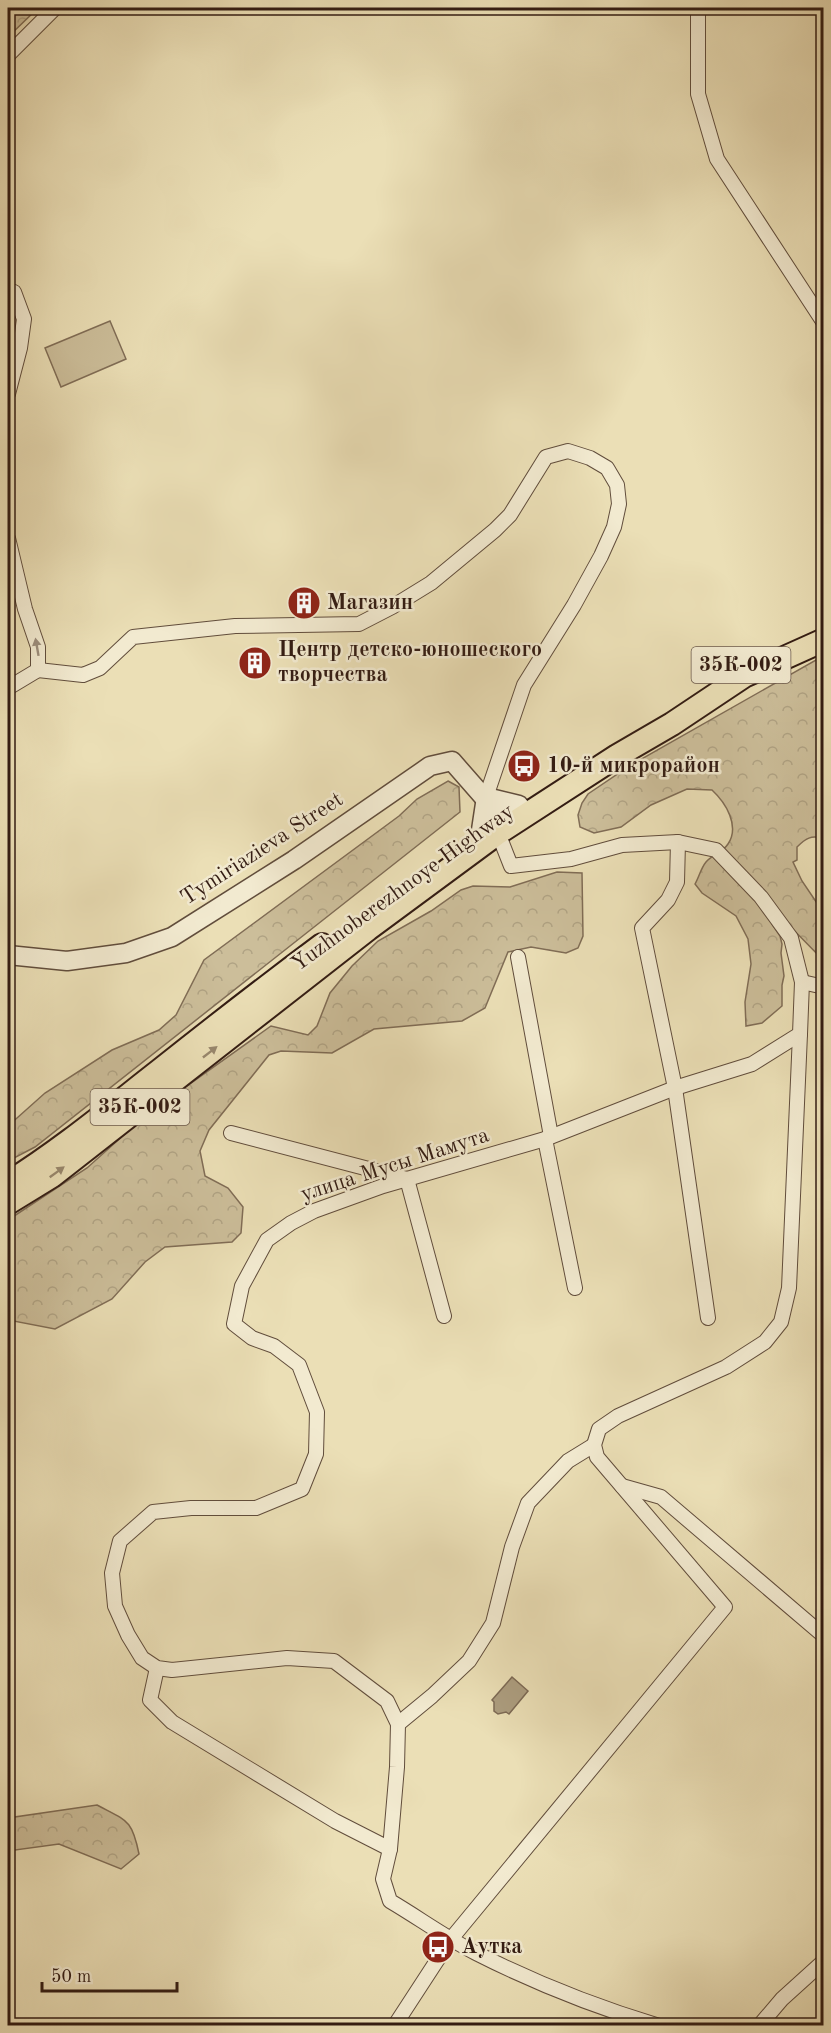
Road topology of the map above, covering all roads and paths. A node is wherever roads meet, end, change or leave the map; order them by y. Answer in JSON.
{"nodes":[{"id":1,"x":55,"y":8,"type":"edge"},
{"id":2,"x":698,"y":8,"type":"edge"},
{"id":3,"x":8,"y":55,"type":"edge"},
{"id":4,"x":8,"y":290,"type":"edge"},
{"id":5,"x":824,"y":323,"type":"edge"},
{"id":6,"x":8,"y":394,"type":"edge"},
{"id":7,"x":8,"y":538,"type":"edge"},
{"id":8,"x":824,"y":626,"type":"edge"},
{"id":9,"x":824,"y":640,"type":"edge"},
{"id":10,"x":38,"y":670,"type":"junction"},
{"id":11,"x":8,"y":688,"type":"edge"},
{"id":12,"x":486,"y":797,"type":"junction"},
{"id":13,"x":502,"y":822,"type":"junction"},
{"id":14,"x":678,"y":842,"type":"junction"},
{"id":15,"x":8,"y":955,"type":"edge"},
{"id":16,"x":518,"y":957,"type":"dead end"},
{"id":17,"x":802,"y":982,"type":"junction"},
{"id":18,"x":824,"y":987,"type":"edge"},
{"id":19,"x":800,"y":1034,"type":"junction"},
{"id":20,"x":675,"y":1088,"type":"junction"},
{"id":21,"x":231,"y":1133,"type":"dead end"},
{"id":22,"x":548,"y":1137,"type":"junction"},
{"id":23,"x":407,"y":1179,"type":"junction"},
{"id":24,"x":8,"y":1183,"type":"edge"},
{"id":25,"x":8,"y":1203,"type":"edge"},
{"id":26,"x":575,"y":1288,"type":"dead end"},
{"id":27,"x":444,"y":1316,"type":"dead end"},
{"id":28,"x":708,"y":1318,"type":"dead end"},
{"id":29,"x":594,"y":1445,"type":"junction"},
{"id":30,"x":622,"y":1486,"type":"junction"},
{"id":31,"x":824,"y":1636,"type":"edge"},
{"id":32,"x":157,"y":1668,"type":"junction"},
{"id":33,"x":398,"y":1724,"type":"junction"},
{"id":34,"x":390,"y":1849,"type":"junction"},
{"id":35,"x":451,"y":1939,"type":"junction"},
{"id":36,"x":824,"y":1961,"type":"edge"},
{"id":37,"x":395,"y":2025,"type":"edge"},
{"id":38,"x":659,"y":2025,"type":"edge"},
{"id":39,"x":759,"y":2025,"type":"edge"}],
"edges":[{"from":1,"to":3,"type":"street"},
{"from":2,"to":5,"type":"street"},
{"from":4,"to":6,"type":"street"},
{"from":10,"to":7,"type":"street","one_way":true},
{"from":8,"to":13,"type":"highway","name":"Yuzhnoberezhnoye Highway","number":"35К-002"},
{"from":9,"to":13,"type":"highway"},
{"from":10,"to":11,"type":"street"},
{"from":10,"to":12,"type":"street"},
{"from":12,"to":13,"type":"street"},
{"from":12,"to":13,"type":"street"},
{"from":12,"to":15,"type":"street","name":"Tymiriazieva Street"},
{"from":13,"to":14,"type":"street"},
{"from":13,"to":24,"type":"highway","name":"Yuzhnoberezhnoye Highway","number":"35К-002"},
{"from":25,"to":13,"type":"highway","name":"Yuzhnoberezhnoye Highway","number":"35К-002","one_way":true},
{"from":14,"to":17,"type":"street"},
{"from":14,"to":20,"type":"street"},
{"from":16,"to":22,"type":"street"},
{"from":17,"to":18,"type":"street"},
{"from":17,"to":19,"type":"street"},
{"from":19,"to":20,"type":"street","name":"улица Мусы Мамута"},
{"from":19,"to":29,"type":"street"},
{"from":20,"to":22,"type":"street","name":"улица Мусы Мамута"},
{"from":20,"to":28,"type":"street"},
{"from":21,"to":23,"type":"street"},
{"from":22,"to":23,"type":"street","name":"улица Мусы Мамута"},
{"from":22,"to":26,"type":"street"},
{"from":23,"to":27,"type":"street"},
{"from":23,"to":32,"type":"street","name":"улица Мусы Мамута"},
{"from":29,"to":30,"type":"street"},
{"from":29,"to":33,"type":"street"},
{"from":30,"to":31,"type":"street"},
{"from":30,"to":35,"type":"street"},
{"from":32,"to":33,"type":"street"},
{"from":32,"to":34,"type":"street"},
{"from":33,"to":34,"type":"street"},
{"from":34,"to":35,"type":"street"},
{"from":35,"to":37,"type":"street"},
{"from":35,"to":38,"type":"street"},
{"from":36,"to":39,"type":"street"}]}
